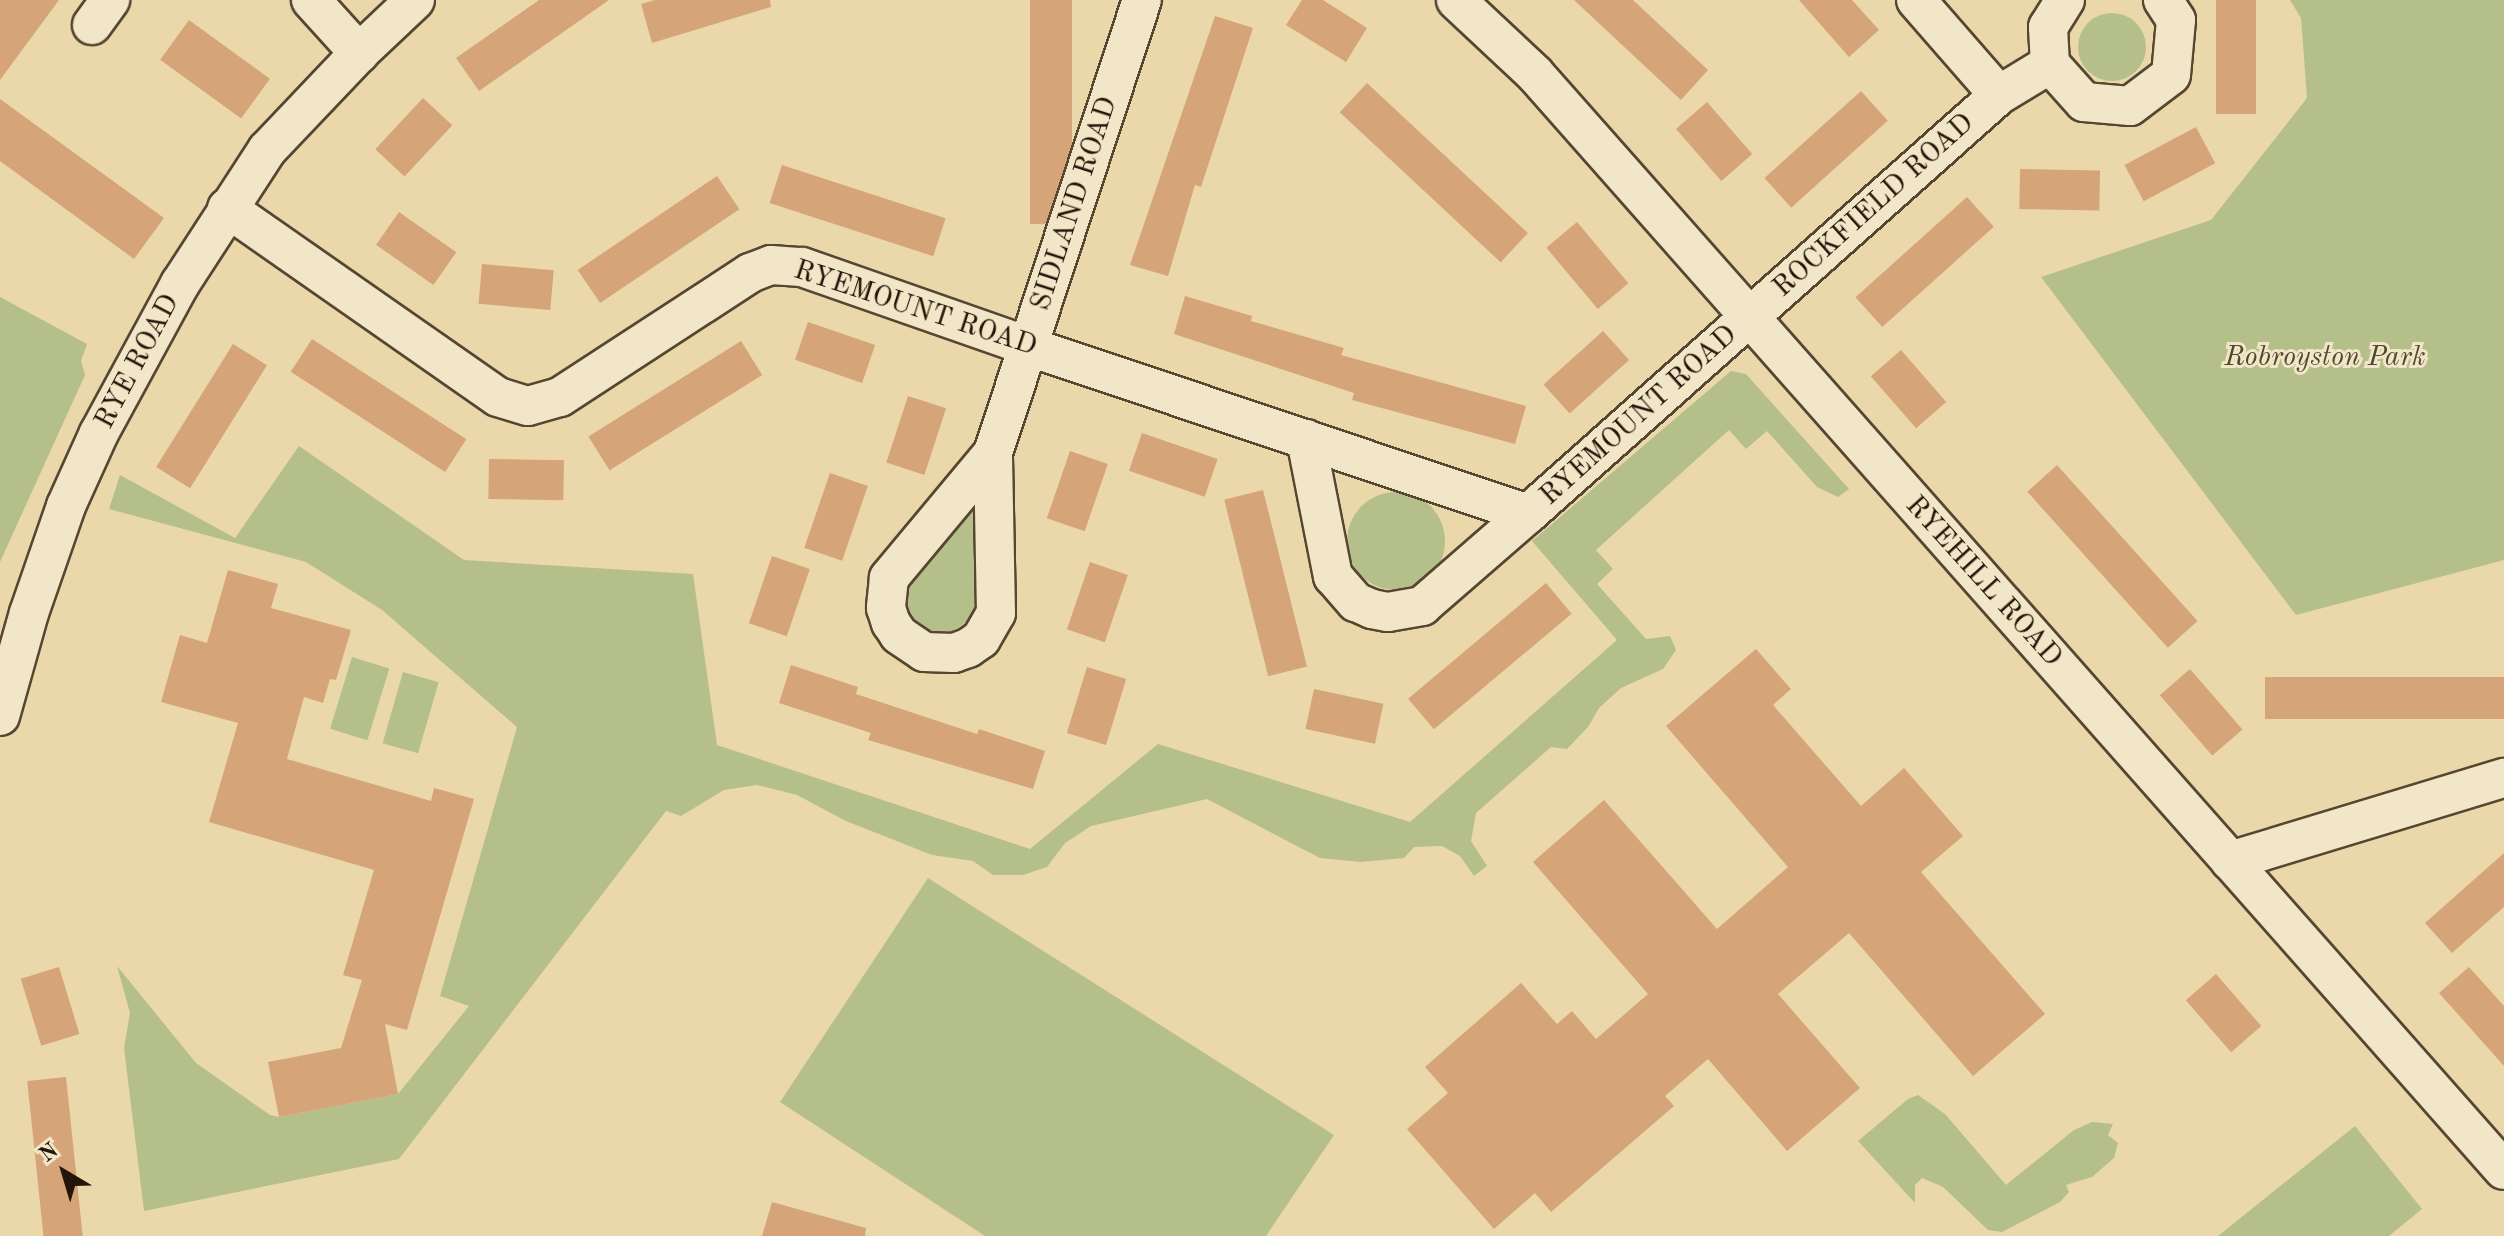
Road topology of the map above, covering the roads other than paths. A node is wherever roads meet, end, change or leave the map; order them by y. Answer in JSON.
{"nodes":[{"id":1,"x":311,"y":0,"type":"edge"},
{"id":2,"x":415,"y":0,"type":"edge"},
{"id":3,"x":1142,"y":0,"type":"edge"},
{"id":4,"x":1456,"y":0,"type":"edge"},
{"id":5,"x":1916,"y":0,"type":"edge"},
{"id":6,"x":2065,"y":0,"type":"edge"},
{"id":7,"x":2163,"y":0,"type":"edge"},
{"id":8,"x":359,"y":53,"type":"junction"},
{"id":9,"x":2050,"y":64,"type":"junction"},
{"id":10,"x":1999,"y":95,"type":"junction"},
{"id":11,"x":227,"y":208,"type":"junction"},
{"id":12,"x":1749,"y":317,"type":"junction"},
{"id":13,"x":1027,"y":346,"type":"junction"},
{"id":14,"x":1306,"y":439,"type":"junction"},
{"id":15,"x":993,"y":453,"type":"junction"},
{"id":16,"x":1528,"y":514,"type":"junction"},
{"id":17,"x":0,"y":716,"type":"edge"},
{"id":18,"x":2504,"y":778,"type":"edge"},
{"id":19,"x":2230,"y":861,"type":"junction"},
{"id":20,"x":2504,"y":1170,"type":"edge"}],
"edges":[{"from":1,"to":8,"type":"street"},
{"from":2,"to":8,"type":"street"},
{"from":3,"to":13,"type":"street","name":"SIDLAND ROAD"},
{"from":4,"to":12,"type":"street","name":"RYEHILL ROAD"},
{"from":5,"to":10,"type":"street","name":"ROCKFIELD ROAD"},
{"from":6,"to":9,"type":"street"},
{"from":7,"to":9,"type":"street"},
{"from":8,"to":11,"type":"street","name":"RYE ROAD"},
{"from":9,"to":10,"type":"street","name":"ROCKFIELD ROAD"},
{"from":10,"to":12,"type":"street","name":"ROCKFIELD ROAD"},
{"from":11,"to":13,"type":"street","name":"RYEMOUNT ROAD"},
{"from":11,"to":17,"type":"street","name":"RYE ROAD"},
{"from":12,"to":16,"type":"street","name":"RYEMOUNT ROAD"},
{"from":12,"to":19,"type":"street","name":"RYEHILL ROAD"},
{"from":13,"to":14,"type":"street","name":"RYEMOUNT ROAD"},
{"from":13,"to":15,"type":"street","name":"SIDLAND ROAD"},
{"from":14,"to":16,"type":"street","name":"RYEMOUNT ROAD"},
{"from":14,"to":16,"type":"street","name":"RYEMOUNT ROAD"},
{"from":15,"to":15,"type":"street","name":"SIDLAND ROAD"},
{"from":18,"to":19,"type":"street"},
{"from":19,"to":20,"type":"street","name":"RYEHILL ROAD"}]}
